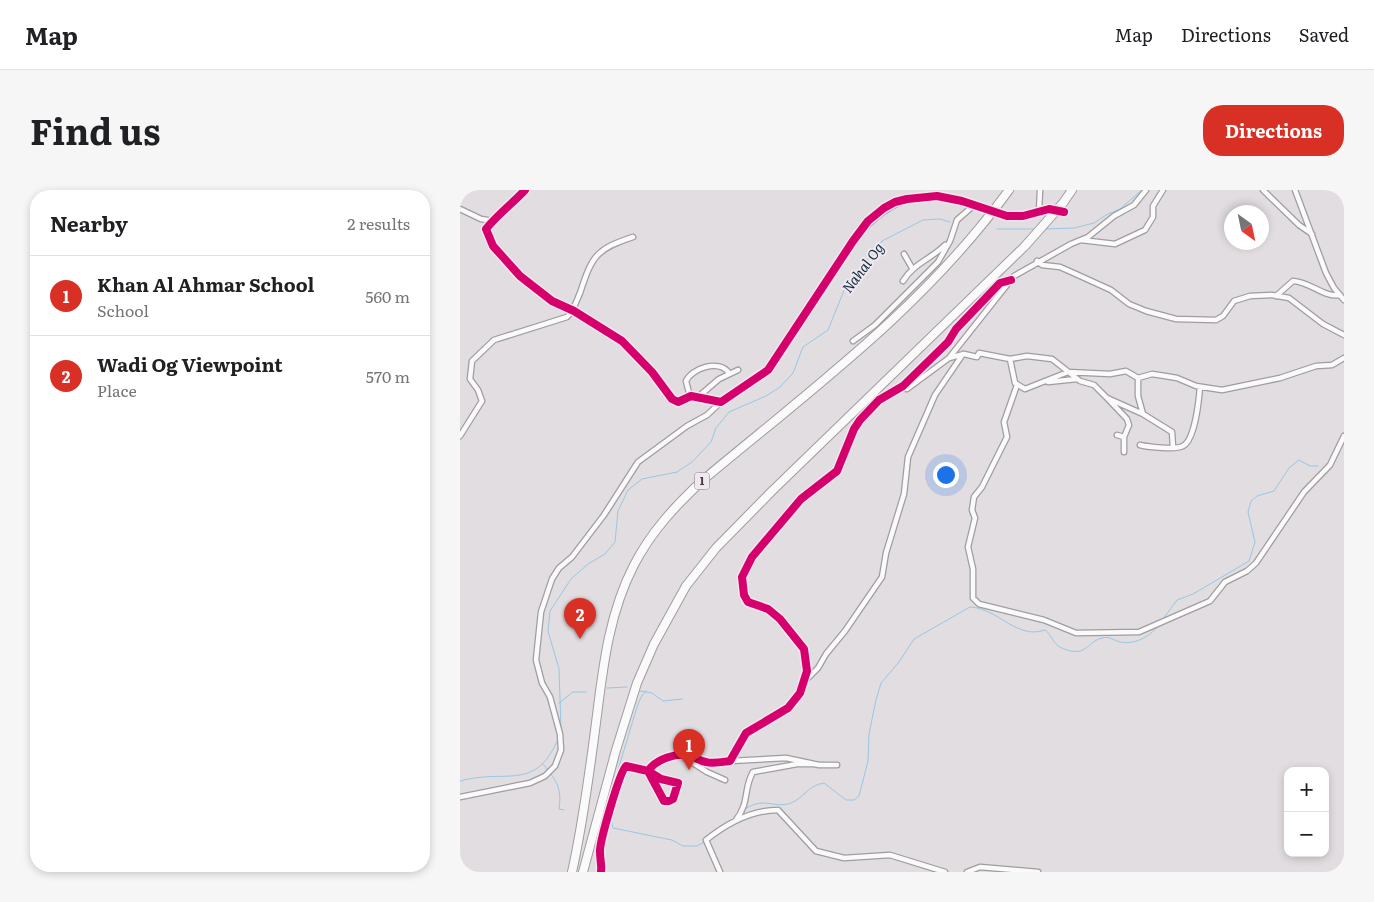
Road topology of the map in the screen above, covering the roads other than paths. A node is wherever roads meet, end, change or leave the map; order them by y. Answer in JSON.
{"nodes":[{"id":1,"x":525,"y":190,"type":"edge"},
{"id":2,"x":1009,"y":190,"type":"edge"},
{"id":3,"x":1040,"y":190,"type":"edge"},
{"id":4,"x":1072,"y":190,"type":"edge"},
{"id":5,"x":1146,"y":190,"type":"edge"},
{"id":6,"x":1163,"y":190,"type":"edge"},
{"id":7,"x":1262,"y":190,"type":"edge"},
{"id":8,"x":1295,"y":190,"type":"edge"},
{"id":9,"x":973,"y":206,"type":"junction"},
{"id":10,"x":460,"y":209,"type":"edge"},
{"id":11,"x":986,"y":210,"type":"dead end"},
{"id":12,"x":1039,"y":212,"type":"junction"},
{"id":13,"x":1064,"y":212,"type":"dead end"},
{"id":14,"x":998,"y":213,"type":"dead end"},
{"id":15,"x":493,"y":221,"type":"junction"},
{"id":16,"x":1312,"y":234,"type":"junction"},
{"id":17,"x":633,"y":237,"type":"dead end"},
{"id":18,"x":1080,"y":240,"type":"junction"},
{"id":19,"x":950,"y":241,"type":"junction"},
{"id":20,"x":904,"y":254,"type":"dead end"},
{"id":21,"x":1037,"y":262,"type":"junction"},
{"id":22,"x":912,"y":268,"type":"junction"},
{"id":23,"x":1010,"y":280,"type":"junction"},
{"id":24,"x":903,"y":281,"type":"dead end"},
{"id":25,"x":1340,"y":295,"type":"junction"},
{"id":26,"x":1276,"y":296,"type":"junction"},
{"id":27,"x":1344,"y":300,"type":"edge"},
{"id":28,"x":574,"y":311,"type":"junction"},
{"id":29,"x":1344,"y":335,"type":"edge"},
{"id":30,"x":853,"y":341,"type":"dead end"},
{"id":31,"x":964,"y":354,"type":"junction"},
{"id":32,"x":949,"y":358,"type":"junction"},
{"id":33,"x":1344,"y":358,"type":"edge"},
{"id":34,"x":1010,"y":359,"type":"junction"},
{"id":35,"x":738,"y":370,"type":"dead end"},
{"id":36,"x":1068,"y":372,"type":"junction"},
{"id":37,"x":729,"y":373,"type":"junction"},
{"id":38,"x":1138,"y":378,"type":"junction"},
{"id":39,"x":1077,"y":379,"type":"junction"},
{"id":40,"x":1042,"y":382,"type":"junction"},
{"id":41,"x":1017,"y":385,"type":"junction"},
{"id":42,"x":1200,"y":387,"type":"junction"},
{"id":43,"x":899,"y":388,"type":"junction"},
{"id":44,"x":690,"y":397,"type":"junction"},
{"id":45,"x":698,"y":397,"type":"junction"},
{"id":46,"x":1107,"y":398,"type":"junction"},
{"id":47,"x":721,"y":402,"type":"junction"},
{"id":48,"x":1143,"y":414,"type":"junction"},
{"id":49,"x":1117,"y":435,"type":"dead end"},
{"id":50,"x":460,"y":436,"type":"edge"},
{"id":51,"x":1344,"y":436,"type":"edge"},
{"id":52,"x":1124,"y":437,"type":"junction"},
{"id":53,"x":1140,"y":445,"type":"dead end"},
{"id":54,"x":1173,"y":447,"type":"junction"},
{"id":55,"x":1124,"y":452,"type":"dead end"},
{"id":56,"x":804,"y":682,"type":"junction"},
{"id":57,"x":680,"y":755,"type":"junction"},
{"id":58,"x":730,"y":762,"type":"junction"},
{"id":59,"x":813,"y":764,"type":"junction"},
{"id":60,"x":838,"y":765,"type":"dead end"},
{"id":61,"x":648,"y":771,"type":"junction"},
{"id":62,"x":725,"y":780,"type":"dead end"},
{"id":63,"x":460,"y":797,"type":"edge"},
{"id":64,"x":735,"y":821,"type":"junction"},
{"id":65,"x":572,"y":872,"type":"edge"},
{"id":66,"x":582,"y":872,"type":"edge"},
{"id":67,"x":601,"y":872,"type":"edge"},
{"id":68,"x":720,"y":872,"type":"edge"},
{"id":69,"x":945,"y":872,"type":"edge"},
{"id":70,"x":967,"y":872,"type":"edge"},
{"id":71,"x":1038,"y":872,"type":"edge"}],
"edges":[{"from":1,"to":15,"type":"street"},
{"from":2,"to":65,"type":"highway","number":"1"},
{"from":3,"to":12,"type":"street"},
{"from":4,"to":66,"type":"highway","bridge":true},
{"from":5,"to":18,"type":"street"},
{"from":6,"to":18,"type":"street"},
{"from":7,"to":16,"type":"street"},
{"from":8,"to":16,"type":"street"},
{"from":9,"to":11,"type":"street"},
{"from":9,"to":19,"type":"street"},
{"from":9,"to":47,"type":"street"},
{"from":10,"to":15,"type":"street"},
{"from":12,"to":13,"type":"street"},
{"from":12,"to":14,"type":"street"},
{"from":15,"to":28,"type":"street"},
{"from":16,"to":25,"type":"street"},
{"from":17,"to":28,"type":"street"},
{"from":18,"to":21,"type":"street"},
{"from":19,"to":22,"type":"street"},
{"from":19,"to":30,"type":"street"},
{"from":20,"to":22,"type":"street"},
{"from":21,"to":23,"type":"street"},
{"from":21,"to":26,"type":"street"},
{"from":22,"to":24,"type":"street"},
{"from":23,"to":32,"type":"street"},
{"from":23,"to":43,"type":"street"},
{"from":25,"to":26,"type":"street"},
{"from":25,"to":27,"type":"street"},
{"from":26,"to":29,"type":"street"},
{"from":28,"to":44,"type":"street"},
{"from":28,"to":50,"type":"street"},
{"from":31,"to":32,"type":"street"},
{"from":31,"to":34,"type":"street"},
{"from":31,"to":56,"type":"street"},
{"from":32,"to":43,"type":"street"},
{"from":33,"to":42,"type":"street"},
{"from":34,"to":36,"type":"street"},
{"from":34,"to":41,"type":"street"},
{"from":35,"to":37,"type":"street"},
{"from":36,"to":38,"type":"street"},
{"from":36,"to":39,"type":"street"},
{"from":36,"to":40,"type":"street"},
{"from":37,"to":44,"type":"street"},
{"from":37,"to":45,"type":"street"},
{"from":38,"to":42,"type":"street"},
{"from":38,"to":48,"type":"street"},
{"from":39,"to":40,"type":"street"},
{"from":39,"to":46,"type":"street"},
{"from":40,"to":41,"type":"street"},
{"from":41,"to":51,"type":"street"},
{"from":42,"to":54,"type":"street"},
{"from":43,"to":56,"type":"street"},
{"from":44,"to":45,"type":"street"},
{"from":45,"to":47,"type":"street"},
{"from":46,"to":48,"type":"street"},
{"from":46,"to":52,"type":"street"},
{"from":47,"to":63,"type":"street"},
{"from":48,"to":54,"type":"street"},
{"from":49,"to":52,"type":"street"},
{"from":52,"to":55,"type":"street"},
{"from":53,"to":54,"type":"street"},
{"from":56,"to":58,"type":"street"},
{"from":57,"to":58,"type":"street"},
{"from":57,"to":61,"type":"street"},
{"from":57,"to":62,"type":"street"},
{"from":58,"to":59,"type":"street"},
{"from":59,"to":60,"type":"street"},
{"from":59,"to":64,"type":"street"},
{"from":61,"to":61,"type":"street"},
{"from":61,"to":67,"type":"street"},
{"from":64,"to":68,"type":"street"},
{"from":64,"to":69,"type":"street"},
{"from":70,"to":71,"type":"street"}]}
